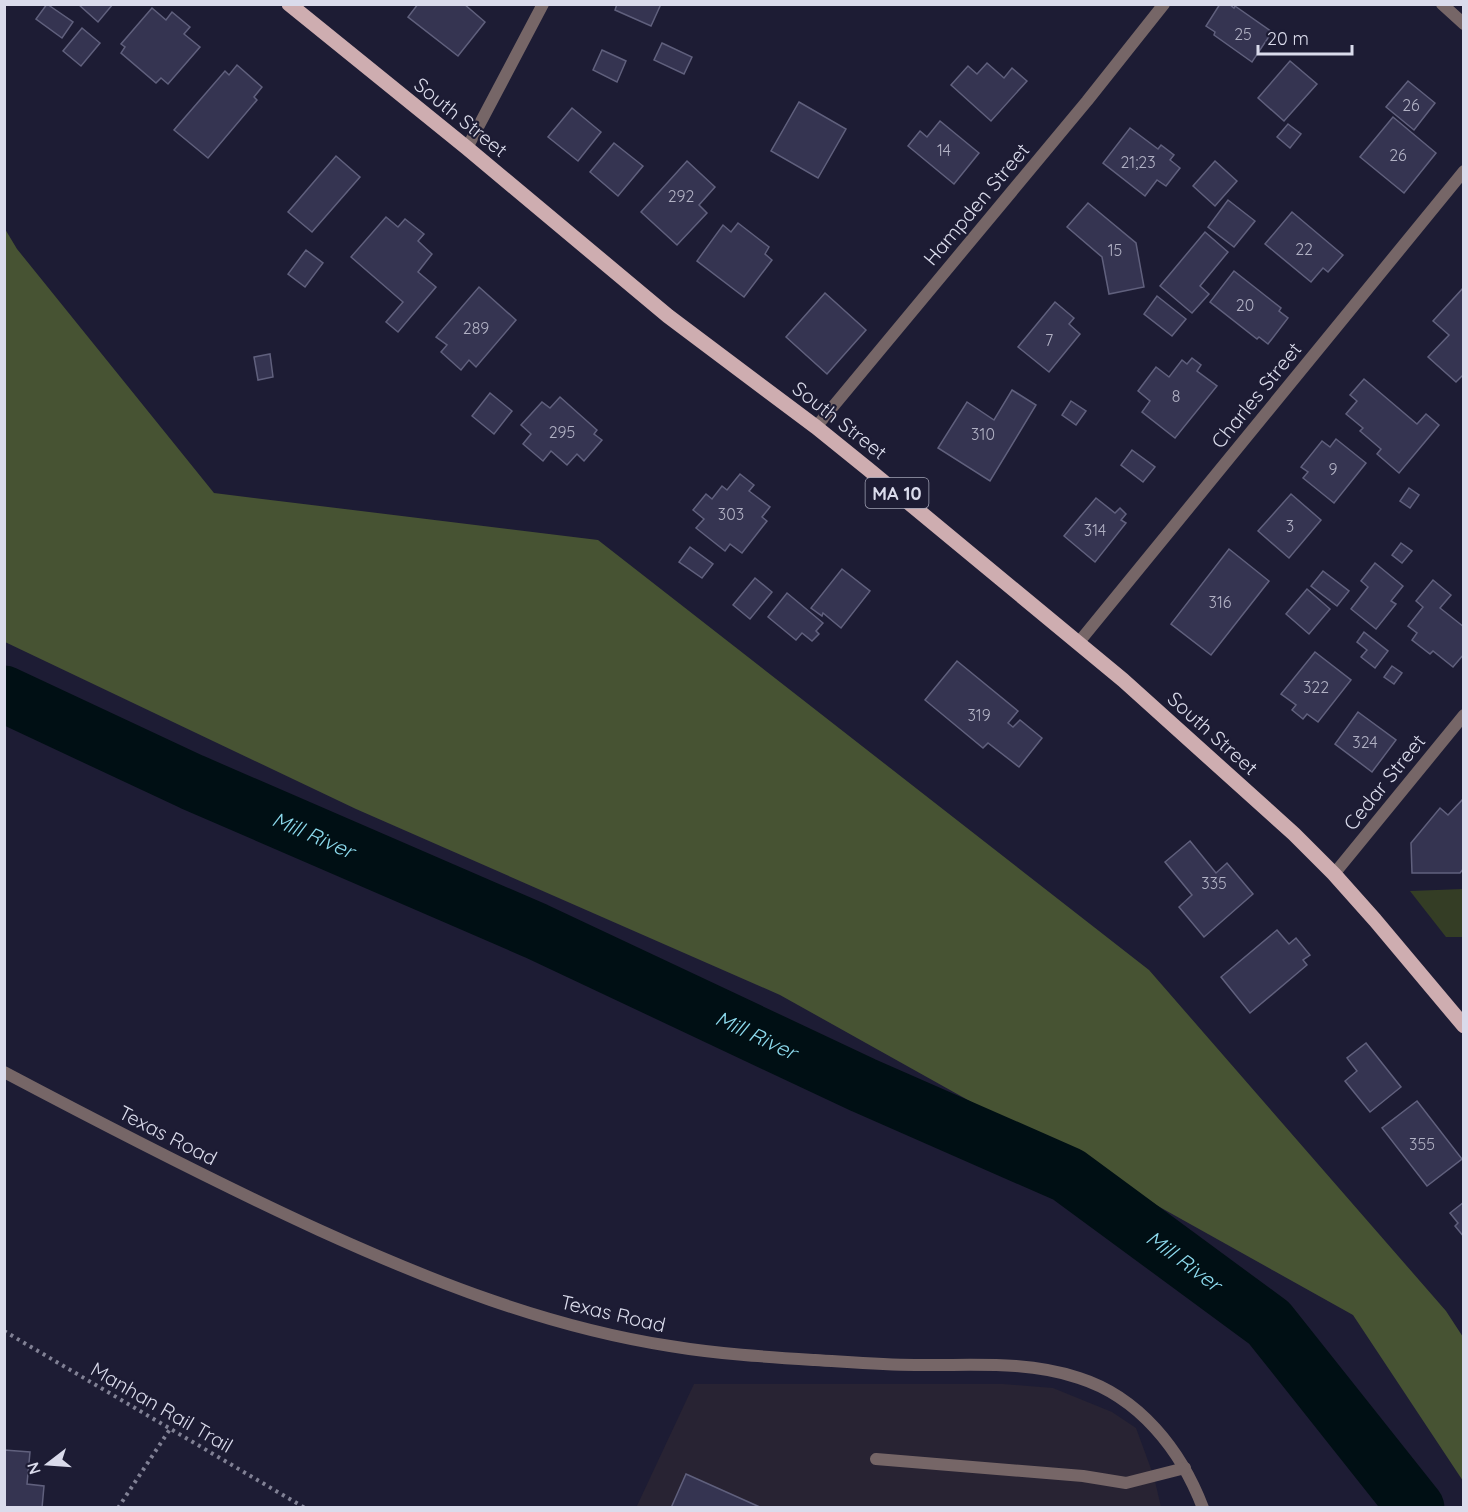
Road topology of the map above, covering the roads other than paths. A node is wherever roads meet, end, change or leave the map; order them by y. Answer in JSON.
{"nodes":[{"id":1,"x":289,"y":4,"type":"edge"},
{"id":2,"x":543,"y":4,"type":"edge"},
{"id":3,"x":1164,"y":4,"type":"edge"},
{"id":4,"x":1442,"y":4,"type":"edge"},
{"id":5,"x":1464,"y":24,"type":"edge"},
{"id":6,"x":467,"y":148,"type":"junction"},
{"id":7,"x":1464,"y":171,"type":"edge"},
{"id":8,"x":816,"y":427,"type":"junction"},
{"id":9,"x":1079,"y":642,"type":"junction"},
{"id":10,"x":1464,"y":715,"type":"edge"},
{"id":11,"x":1334,"y":874,"type":"junction"},
{"id":12,"x":1464,"y":1026,"type":"edge"},
{"id":13,"x":4,"y":1072,"type":"edge"},
{"id":14,"x":876,"y":1459,"type":"dead end"},
{"id":15,"x":1185,"y":1468,"type":"junction"},
{"id":16,"x":1203,"y":1508,"type":"edge"}],
"edges":[{"from":1,"to":6,"type":"main road","name":"South Street","number":"MA 10"},
{"from":2,"to":6,"type":"street"},
{"from":3,"to":8,"type":"street","name":"Hampden Street"},
{"from":4,"to":5,"type":"street"},
{"from":6,"to":8,"type":"main road","name":"South Street","number":"MA 10"},
{"from":7,"to":9,"type":"street","name":"Charles Street"},
{"from":8,"to":9,"type":"main road","name":"South Street","number":"MA 10"},
{"from":9,"to":11,"type":"main road","name":"South Street","number":"MA 10"},
{"from":10,"to":11,"type":"street","name":"Cedar Street"},
{"from":11,"to":12,"type":"main road","name":"South Street","number":"MA 10"},
{"from":13,"to":15,"type":"street","name":"Texas Road"},
{"from":14,"to":15,"type":"street"},
{"from":15,"to":16,"type":"street","name":"Texas Road"}]}
